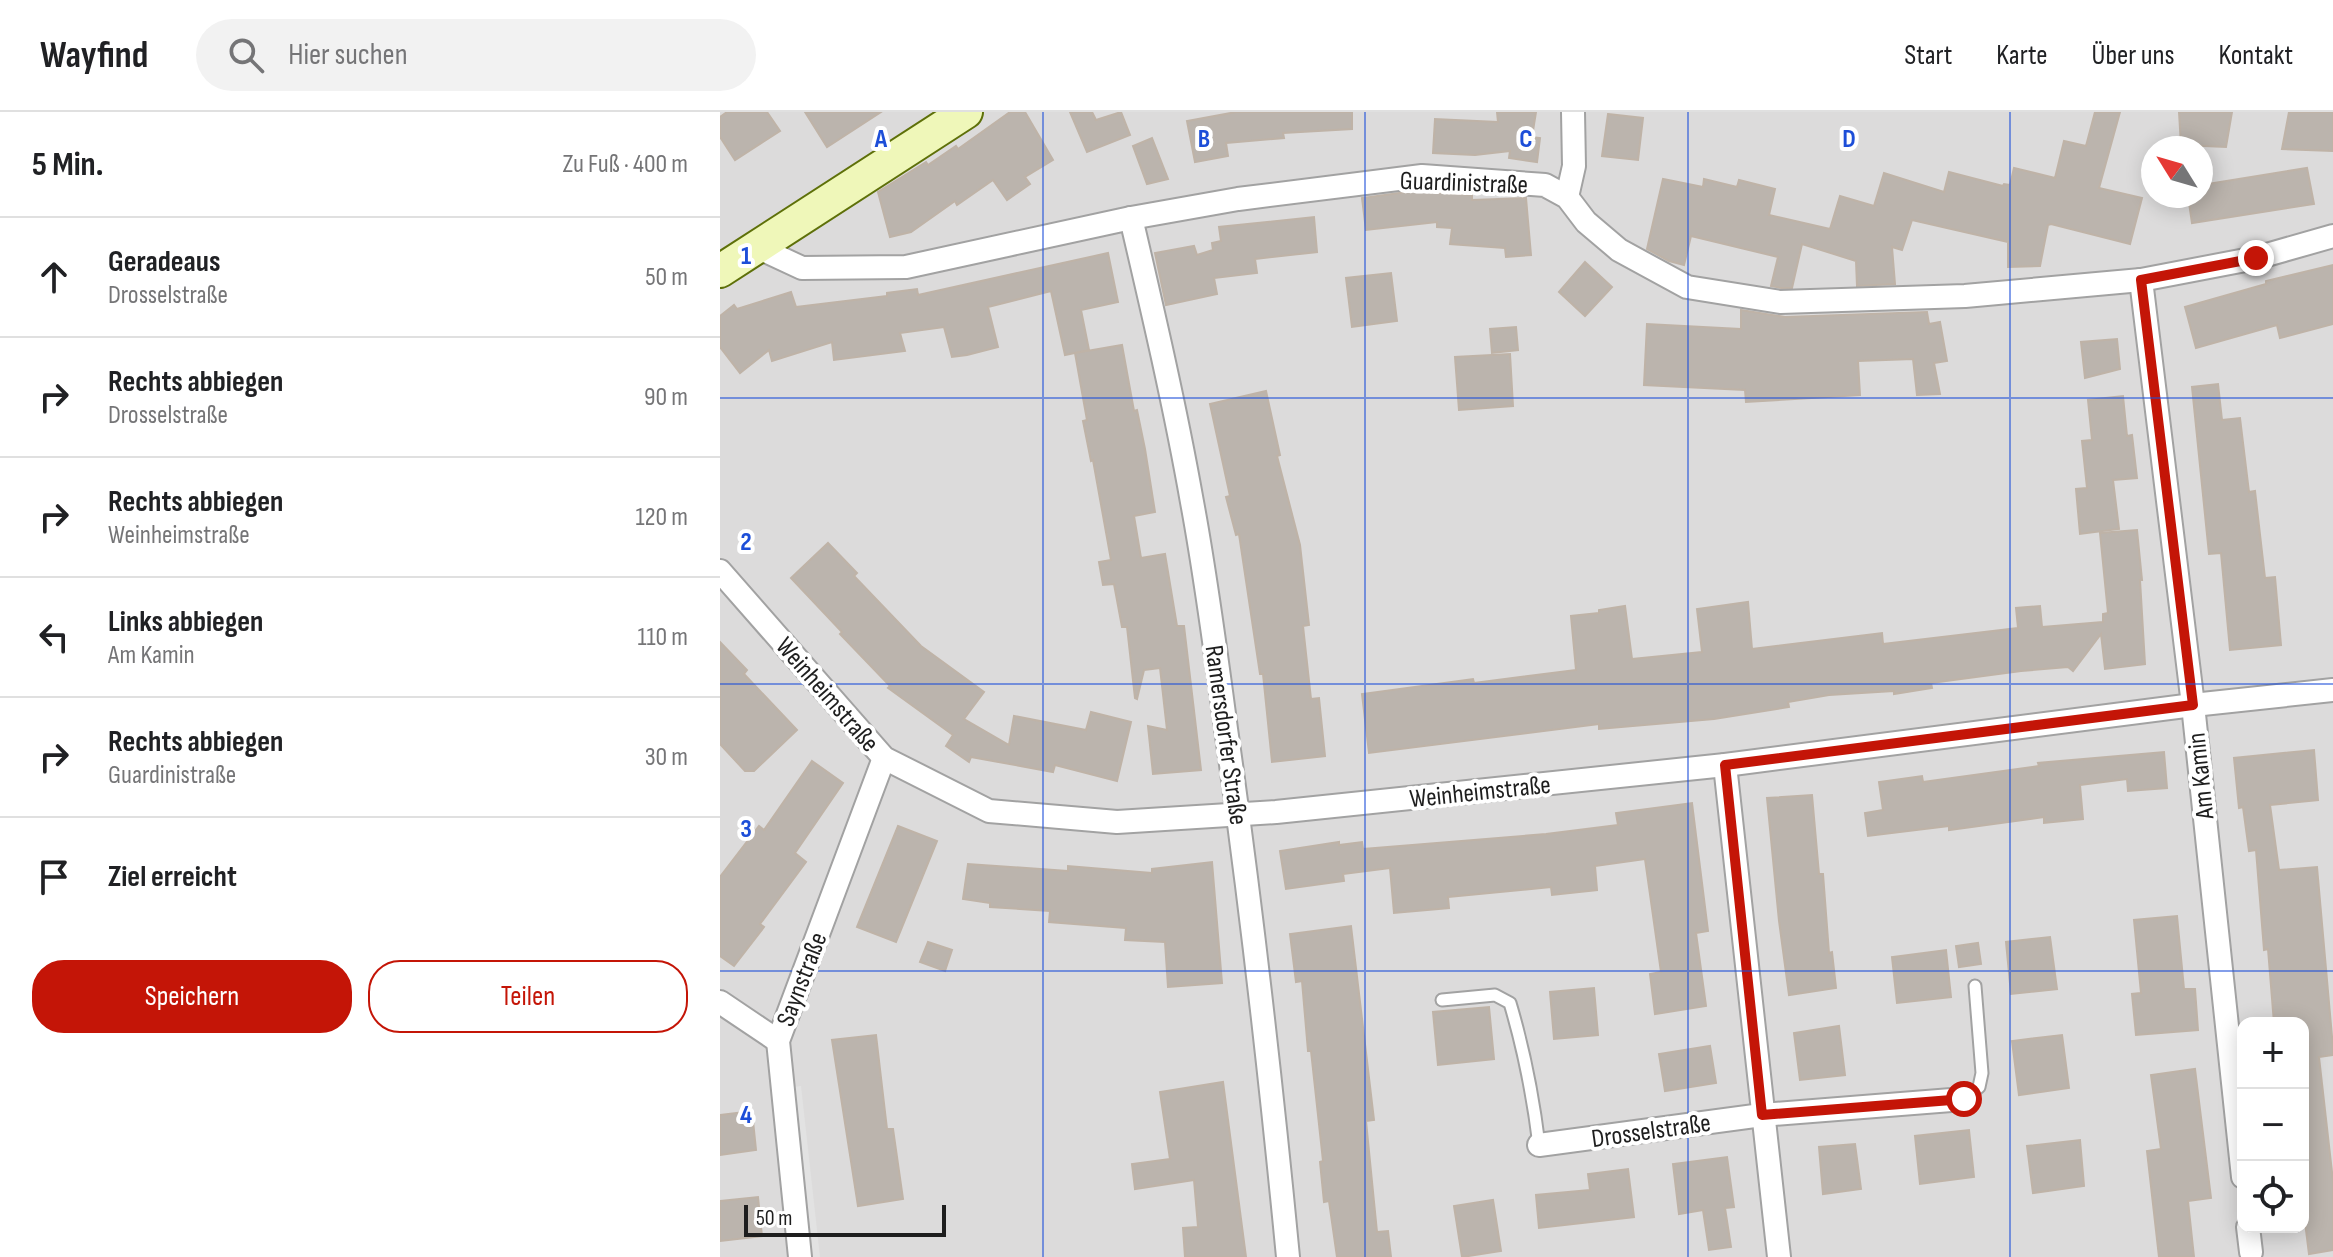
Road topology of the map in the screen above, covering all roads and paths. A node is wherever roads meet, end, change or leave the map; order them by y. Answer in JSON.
{"nodes":[{"id":1,"x":966,"y":112,"type":"edge"},
{"id":2,"x":1573,"y":112,"type":"edge"},
{"id":3,"x":1567,"y":197,"type":"junction"},
{"id":4,"x":1131,"y":218,"type":"junction"},
{"id":5,"x":2333,"y":236,"type":"edge"},
{"id":6,"x":757,"y":247,"type":"junction"},
{"id":7,"x":720,"y":271,"type":"edge"},
{"id":8,"x":2141,"y":280,"type":"junction"},
{"id":9,"x":720,"y":571,"type":"edge"},
{"id":10,"x":2333,"y":690,"type":"edge"},
{"id":11,"x":2193,"y":705,"type":"junction"},
{"id":12,"x":884,"y":758,"type":"junction"},
{"id":13,"x":1725,"y":765,"type":"junction"},
{"id":14,"x":1239,"y":812,"type":"junction"},
{"id":15,"x":1975,"y":986,"type":"dead end"},
{"id":16,"x":1442,"y":1000,"type":"dead end"},
{"id":17,"x":720,"y":1002,"type":"edge"},
{"id":18,"x":778,"y":1041,"type":"junction"},
{"id":19,"x":1964,"y":1099,"type":"joint"},
{"id":20,"x":1762,"y":1115,"type":"junction"},
{"id":21,"x":1539,"y":1145,"type":"joint"},
{"id":22,"x":2241,"y":1161,"type":"edge"},
{"id":23,"x":2249,"y":1233,"type":"edge"},
{"id":24,"x":2251,"y":1252,"type":"dead end"},
{"id":25,"x":800,"y":1257,"type":"edge"},
{"id":26,"x":1288,"y":1257,"type":"edge"},
{"id":27,"x":1779,"y":1257,"type":"edge"}],
"edges":[{"from":1,"to":6,"type":"street"},
{"from":2,"to":3,"type":"street"},
{"from":3,"to":4,"type":"street","name":"Guardinistraße"},
{"from":3,"to":8,"type":"street"},
{"from":4,"to":6,"type":"street","name":"Guardinistraße"},
{"from":4,"to":14,"type":"street","name":"Ramersdorfer Straße"},
{"from":5,"to":8,"type":"street"},
{"from":6,"to":7,"type":"street"},
{"from":8,"to":11,"type":"street","name":"Am Kamin"},
{"from":9,"to":12,"type":"street","name":"Weinheimstraße"},
{"from":10,"to":11,"type":"street","name":"Weinheimstraße"},
{"from":11,"to":13,"type":"street","name":"Weinheimstraße"},
{"from":11,"to":22,"type":"street","name":"Am Kamin"},
{"from":12,"to":14,"type":"street","name":"Weinheimstraße"},
{"from":12,"to":18,"type":"street","name":"Saynstraße"},
{"from":13,"to":14,"type":"street","name":"Weinheimstraße"},
{"from":13,"to":20,"type":"street"},
{"from":14,"to":26,"type":"street","name":"Ramersdorfer Straße"},
{"from":15,"to":19,"type":"lane"},
{"from":16,"to":21,"type":"lane"},
{"from":17,"to":18,"type":"street"},
{"from":18,"to":25,"type":"street","name":"Saynstraße"},
{"from":19,"to":20,"type":"street","name":"Drosselstraße"},
{"from":20,"to":21,"type":"street","name":"Drosselstraße"},
{"from":20,"to":27,"type":"street"},
{"from":23,"to":24,"type":"street"}]}
